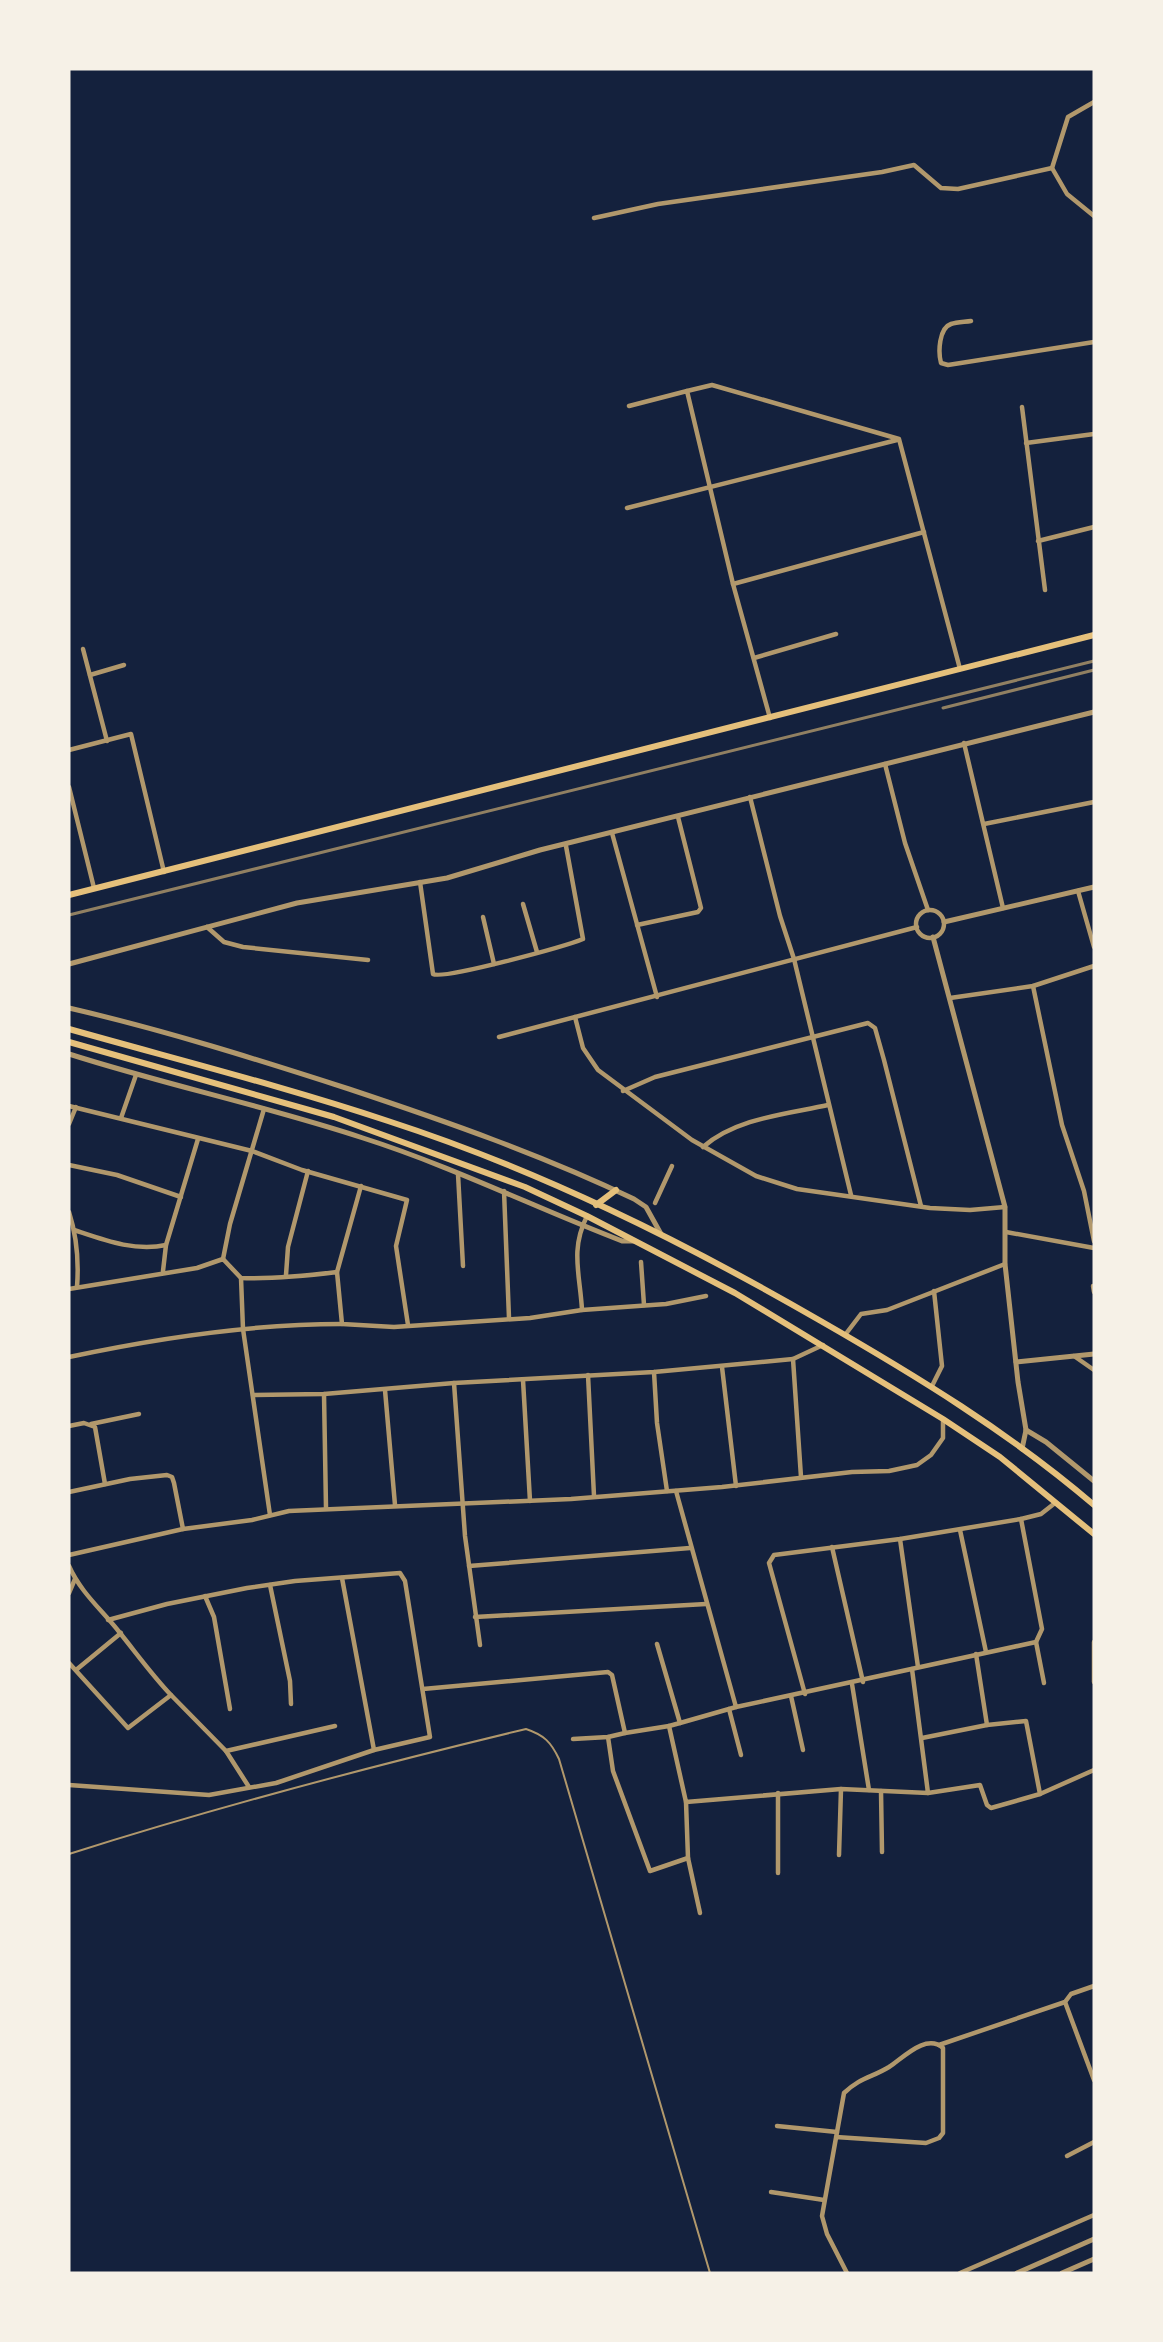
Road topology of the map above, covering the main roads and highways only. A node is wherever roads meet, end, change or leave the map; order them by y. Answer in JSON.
{"nodes":[{"id":1,"x":1094,"y":635,"type":"edge"},
{"id":2,"x":69,"y":895,"type":"edge"},
{"id":3,"x":69,"y":1029,"type":"edge"},
{"id":4,"x":69,"y":1042,"type":"edge"},
{"id":5,"x":616,"y":1190,"type":"road end"},
{"id":6,"x":596,"y":1205,"type":"junction"},
{"id":7,"x":1094,"y":1505,"type":"edge"},
{"id":8,"x":1094,"y":1534,"type":"edge"}],
"edges":[{"from":1,"to":2,"type":"main road"},
{"from":3,"to":6,"type":"main road"},
{"from":4,"to":8,"type":"main road"},
{"from":5,"to":6,"type":"main road"},
{"from":6,"to":7,"type":"main road"}]}
